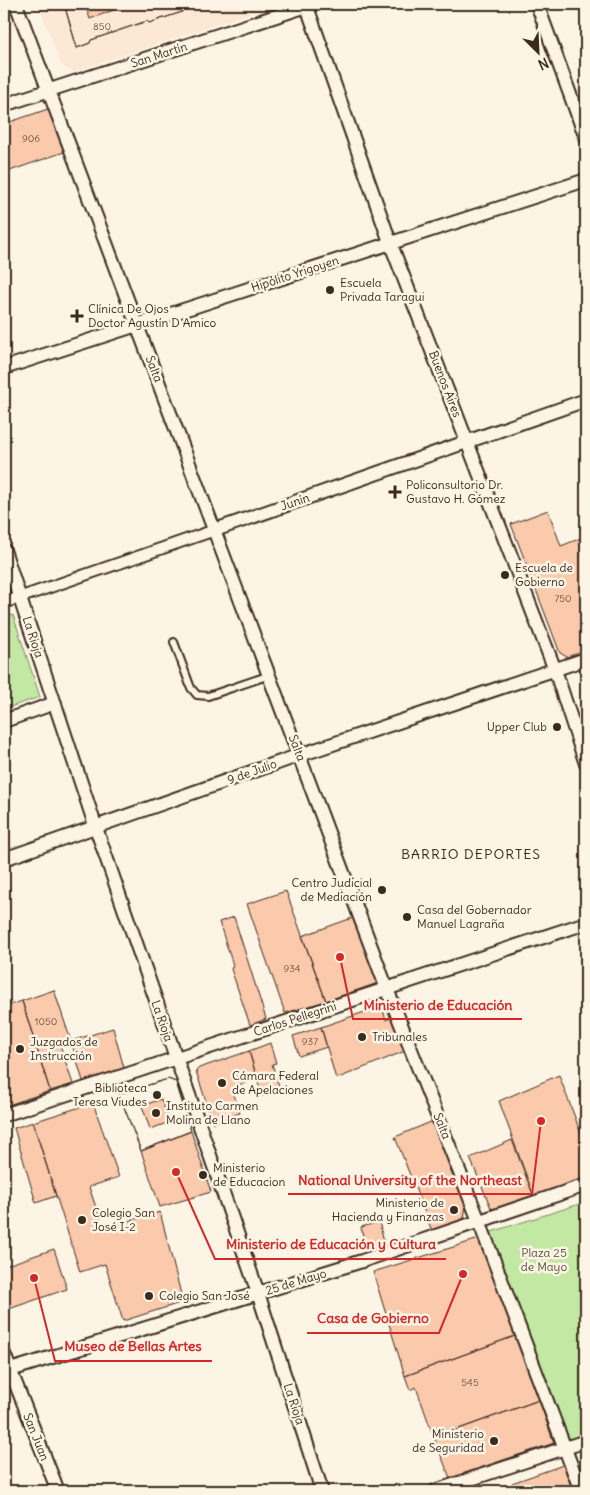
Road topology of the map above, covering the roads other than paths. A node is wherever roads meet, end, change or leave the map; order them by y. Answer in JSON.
{"nodes":[{"id":1,"x":16,"y":4,"type":"edge"},
{"id":2,"x":309,"y":4,"type":"edge"},
{"id":3,"x":537,"y":4,"type":"edge"},
{"id":4,"x":49,"y":91,"type":"junction"},
{"id":5,"x":4,"y":105,"type":"edge"},
{"id":6,"x":586,"y":138,"type":"edge"},
{"id":7,"x":586,"y":180,"type":"edge"},
{"id":8,"x":390,"y":242,"type":"junction"},
{"id":9,"x":137,"y":325,"type":"junction"},
{"id":10,"x":4,"y":368,"type":"edge"},
{"id":11,"x":586,"y":400,"type":"edge"},
{"id":12,"x":468,"y":442,"type":"junction"},
{"id":13,"x":215,"y":530,"type":"junction"},
{"id":14,"x":4,"y":550,"type":"edge"},
{"id":15,"x":20,"y":598,"type":"junction"},
{"id":16,"x":4,"y":603,"type":"edge"},
{"id":17,"x":174,"y":642,"type":"dead end"},
{"id":18,"x":586,"y":659,"type":"edge"},
{"id":19,"x":555,"y":670,"type":"junction"},
{"id":20,"x":270,"y":675,"type":"junction"},
{"id":21,"x":55,"y":703,"type":"junction"},
{"id":22,"x":4,"y":721,"type":"edge"},
{"id":23,"x":300,"y":755,"type":"junction"},
{"id":24,"x":586,"y":764,"type":"edge"},
{"id":25,"x":96,"y":828,"type":"junction"},
{"id":26,"x":4,"y":859,"type":"edge"},
{"id":27,"x":586,"y":923,"type":"edge"},
{"id":28,"x":387,"y":989,"type":"junction"},
{"id":29,"x":175,"y":1058,"type":"junction"},
{"id":30,"x":4,"y":1115,"type":"edge"},
{"id":31,"x":586,"y":1185,"type":"edge"},
{"id":32,"x":479,"y":1221,"type":"junction"},
{"id":33,"x":258,"y":1293,"type":"junction"},
{"id":34,"x":4,"y":1354,"type":"edge"},
{"id":35,"x":7,"y":1372,"type":"edge"},
{"id":36,"x":586,"y":1442,"type":"edge"},
{"id":37,"x":564,"y":1449,"type":"junction"},
{"id":38,"x":58,"y":1491,"type":"edge"},
{"id":39,"x":322,"y":1491,"type":"edge"},
{"id":40,"x":435,"y":1491,"type":"edge"},
{"id":41,"x":581,"y":1491,"type":"edge"}],
"edges":[{"from":1,"to":4,"type":"street","name":"Salta"},
{"from":2,"to":4,"type":"street","name":"San Martín"},
{"from":2,"to":8,"type":"street","name":"Buenos Aires"},
{"from":3,"to":6,"type":"street"},
{"from":4,"to":5,"type":"street","name":"San Martín"},
{"from":4,"to":9,"type":"street","name":"Salta"},
{"from":7,"to":8,"type":"street","name":"Hipólito Yrigoyen"},
{"from":8,"to":9,"type":"street","name":"Hipólito Yrigoyen"},
{"from":8,"to":12,"type":"street","name":"Buenos Aires"},
{"from":9,"to":10,"type":"street","name":"Hipólito Yrigoyen"},
{"from":9,"to":13,"type":"street","name":"Salta"},
{"from":11,"to":12,"type":"street","name":"Junín"},
{"from":12,"to":13,"type":"street","name":"Junín"},
{"from":12,"to":19,"type":"street","name":"Buenos Aires"},
{"from":13,"to":15,"type":"street","name":"Junín"},
{"from":13,"to":20,"type":"street","name":"Salta"},
{"from":14,"to":15,"type":"street","name":"La Rioja"},
{"from":15,"to":16,"type":"street","name":"Junín"},
{"from":15,"to":21,"type":"street","name":"La Rioja"},
{"from":17,"to":20,"type":"lane"},
{"from":18,"to":19,"type":"street","name":"9 de Julio"},
{"from":19,"to":23,"type":"street","name":"9 de Julio"},
{"from":19,"to":24,"type":"street","name":"Buenos Aires"},
{"from":20,"to":23,"type":"street","name":"Salta"},
{"from":21,"to":22,"type":"street"},
{"from":21,"to":25,"type":"street","name":"La Rioja"},
{"from":23,"to":25,"type":"street","name":"9 de Julio"},
{"from":23,"to":28,"type":"street","name":"Salta"},
{"from":25,"to":26,"type":"street","name":"9 de Julio"},
{"from":25,"to":29,"type":"street","name":"La Rioja"},
{"from":27,"to":28,"type":"street","name":"Carlos Pellegrini"},
{"from":28,"to":29,"type":"street","name":"Carlos Pellegrini"},
{"from":28,"to":32,"type":"street","name":"Salta"},
{"from":29,"to":30,"type":"street","name":"Carlos Pellegrini"},
{"from":29,"to":33,"type":"street","name":"La Rioja"},
{"from":31,"to":32,"type":"street","name":"25 de Mayo"},
{"from":32,"to":33,"type":"street","name":"25 de Mayo"},
{"from":32,"to":37,"type":"street","name":"Salta"},
{"from":33,"to":35,"type":"street","name":"25 de Mayo"},
{"from":33,"to":39,"type":"street","name":"La Rioja"},
{"from":34,"to":35,"type":"street","name":"San Juan"},
{"from":35,"to":38,"type":"street","name":"San Juan"},
{"from":36,"to":37,"type":"street"},
{"from":37,"to":40,"type":"street"},
{"from":37,"to":41,"type":"street","name":"Salta"}]}
